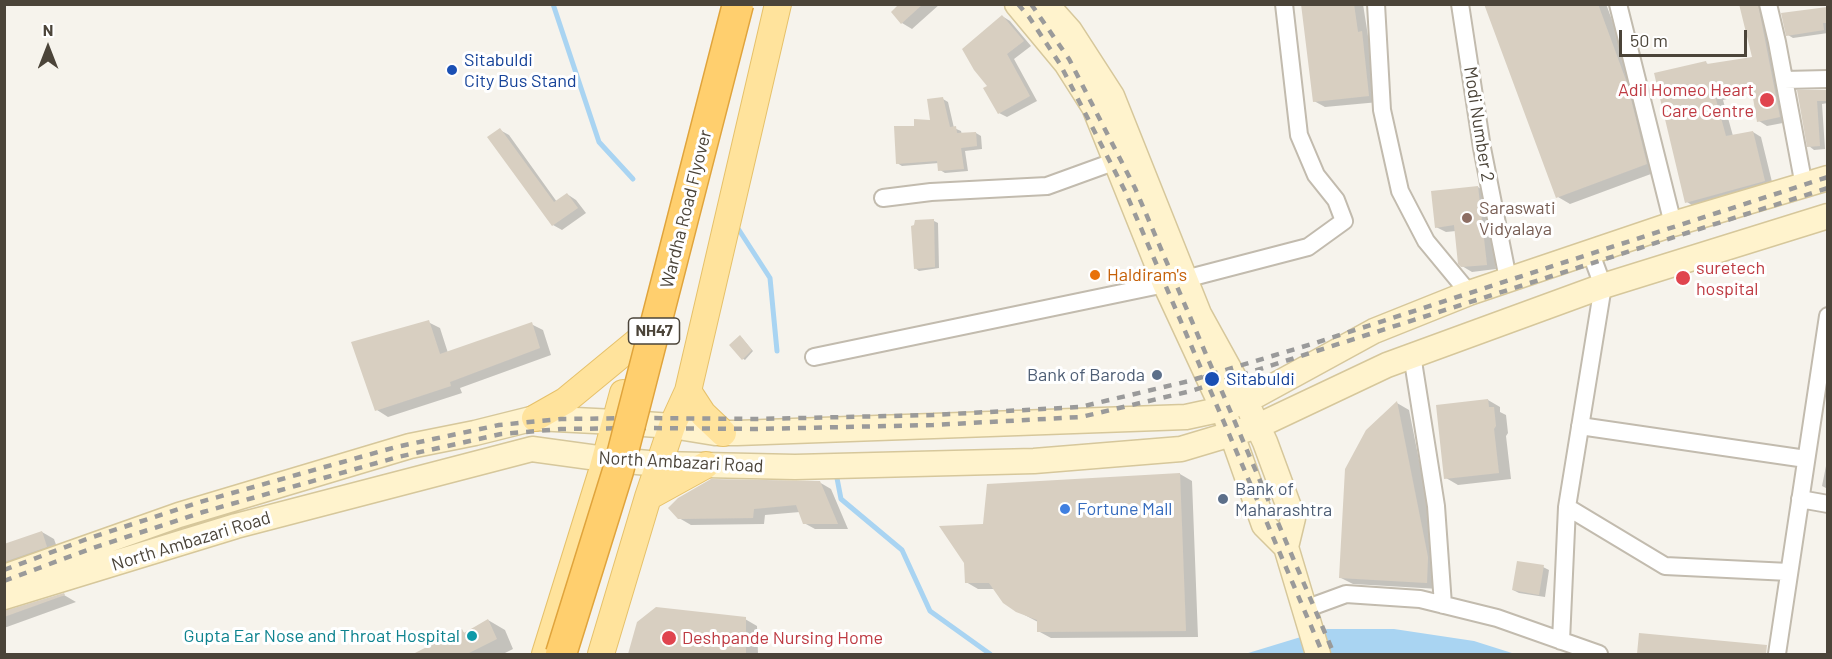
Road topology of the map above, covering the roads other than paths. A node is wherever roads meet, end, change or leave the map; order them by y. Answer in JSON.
{"nodes":[{"id":1,"x":722,"y":4,"type":"edge"},
{"id":2,"x":738,"y":4,"type":"edge"},
{"id":3,"x":756,"y":4,"type":"edge"},
{"id":4,"x":778,"y":4,"type":"edge"},
{"id":5,"x":1017,"y":4,"type":"edge"},
{"id":6,"x":1046,"y":4,"type":"edge"},
{"id":7,"x":1284,"y":4,"type":"edge"},
{"id":8,"x":1376,"y":4,"type":"edge"},
{"id":9,"x":1460,"y":4,"type":"edge"},
{"id":10,"x":1618,"y":4,"type":"edge"},
{"id":11,"x":1768,"y":4,"type":"edge"},
{"id":12,"x":1827,"y":79,"type":"edge"},
{"id":13,"x":1784,"y":80,"type":"junction"},
{"id":14,"x":1116,"y":161,"type":"junction"},
{"id":15,"x":1827,"y":178,"type":"edge"},
{"id":16,"x":1804,"y":186,"type":"junction"},
{"id":17,"x":883,"y":198,"type":"dead end"},
{"id":18,"x":1827,"y":216,"type":"edge"},
{"id":19,"x":1673,"y":224,"type":"junction"},
{"id":20,"x":1590,"y":251,"type":"junction"},
{"id":21,"x":1508,"y":279,"type":"junction"},
{"id":22,"x":1175,"y":282,"type":"junction"},
{"id":23,"x":1603,"y":286,"type":"junction"},
{"id":24,"x":1469,"y":293,"type":"junction"},
{"id":25,"x":1827,"y":316,"type":"edge"},
{"id":26,"x":1827,"y":320,"type":"edge"},
{"id":27,"x":639,"y":340,"type":"junction"},
{"id":28,"x":1412,"y":356,"type":"junction"},
{"id":29,"x":814,"y":357,"type":"dead end"},
{"id":30,"x":688,"y":391,"type":"junction"},
{"id":31,"x":1246,"y":401,"type":"junction"},
{"id":32,"x":1223,"y":409,"type":"junction"},
{"id":33,"x":535,"y":418,"type":"junction"},
{"id":34,"x":615,"y":422,"type":"junction"},
{"id":35,"x":672,"y":426,"type":"junction"},
{"id":36,"x":1258,"y":426,"type":"junction"},
{"id":37,"x":1580,"y":426,"type":"junction"},
{"id":38,"x":723,"y":433,"type":"junction"},
{"id":39,"x":1233,"y":435,"type":"junction"},
{"id":40,"x":605,"y":459,"type":"junction"},
{"id":41,"x":1806,"y":459,"type":"junction"},
{"id":42,"x":659,"y":464,"type":"junction"},
{"id":43,"x":706,"y":465,"type":"junction"},
{"id":44,"x":648,"y":497,"type":"junction"},
{"id":45,"x":1800,"y":499,"type":"junction"},
{"id":46,"x":1827,"y":504,"type":"edge"},
{"id":47,"x":1567,"y":507,"type":"junction"},
{"id":48,"x":179,"y":515,"type":"junction"},
{"id":49,"x":189,"y":541,"type":"junction"},
{"id":50,"x":1286,"y":547,"type":"junction"},
{"id":51,"x":1789,"y":572,"type":"junction"},
{"id":52,"x":4,"y":578,"type":"edge"},
{"id":53,"x":4,"y":597,"type":"edge"},
{"id":54,"x":1443,"y":605,"type":"junction"},
{"id":55,"x":1308,"y":620,"type":"junction"},
{"id":56,"x":1561,"y":641,"type":"junction"},
{"id":57,"x":545,"y":654,"type":"edge"},
{"id":58,"x":561,"y":654,"type":"edge"},
{"id":59,"x":580,"y":654,"type":"edge"},
{"id":60,"x":601,"y":654,"type":"edge"},
{"id":61,"x":1318,"y":654,"type":"edge"},
{"id":62,"x":1599,"y":654,"type":"edge"},
{"id":63,"x":1777,"y":654,"type":"edge"}],
"edges":[{"from":1,"to":27,"type":"main road"},
{"from":2,"to":58,"type":"highway","name":"Wardha Road Flyover","number":"NH47","bridge":true},
{"from":3,"to":59,"type":"highway","name":"Wardha Road Flyover","number":"NH47"},
{"from":4,"to":30,"type":"main road"},
{"from":5,"to":14,"type":"main road"},
{"from":6,"to":22,"type":"main road"},
{"from":7,"to":22,"type":"street"},
{"from":8,"to":24,"type":"street"},
{"from":9,"to":21,"type":"street","name":"Modi Number 2"},
{"from":10,"to":19,"type":"street"},
{"from":11,"to":13,"type":"street"},
{"from":12,"to":13,"type":"street"},
{"from":13,"to":16,"type":"street"},
{"from":14,"to":17,"type":"street"},
{"from":14,"to":22,"type":"main road"},
{"from":15,"to":16,"type":"main road","name":"North Ambazari Road"},
{"from":16,"to":19,"type":"main road","name":"North Ambazari Road"},
{"from":18,"to":23,"type":"main road","name":"North Ambazari Road"},
{"from":19,"to":20,"type":"main road","name":"North Ambazari Road"},
{"from":20,"to":21,"type":"main road","name":"North Ambazari Road"},
{"from":20,"to":23,"type":"street"},
{"from":21,"to":24,"type":"main road","name":"North Ambazari Road"},
{"from":22,"to":29,"type":"street"},
{"from":22,"to":31,"type":"main road"},
{"from":22,"to":32,"type":"main road"},
{"from":23,"to":28,"type":"main road","name":"North Ambazari Road"},
{"from":23,"to":37,"type":"street"},
{"from":24,"to":31,"type":"main road","name":"North Ambazari Road"},
{"from":25,"to":26,"type":"street"},
{"from":26,"to":41,"type":"street"},
{"from":27,"to":33,"type":"main road"},
{"from":27,"to":34,"type":"main road"},
{"from":28,"to":36,"type":"main road","name":"North Ambazari Road"},
{"from":28,"to":54,"type":"street"},
{"from":30,"to":35,"type":"main road"},
{"from":30,"to":38,"type":"main road"},
{"from":31,"to":32,"type":"main road","name":"North Ambazari Road"},
{"from":31,"to":36,"type":"main road"},
{"from":32,"to":38,"type":"main road","name":"North Ambazari Road"},
{"from":32,"to":39,"type":"main road"},
{"from":33,"to":34,"type":"main road","name":"North Ambazari Road"},
{"from":33,"to":48,"type":"main road","name":"North Ambazari Road"},
{"from":34,"to":35,"type":"main road","name":"North Ambazari Road"},
{"from":34,"to":40,"type":"main road"},
{"from":35,"to":38,"type":"main road","name":"North Ambazari Road"},
{"from":35,"to":42,"type":"main road"},
{"from":36,"to":39,"type":"main road","name":"North Ambazari Road"},
{"from":36,"to":50,"type":"main road"},
{"from":37,"to":41,"type":"street"},
{"from":37,"to":47,"type":"street"},
{"from":39,"to":43,"type":"main road","name":"North Ambazari Road"},
{"from":39,"to":50,"type":"main road"},
{"from":40,"to":42,"type":"main road","name":"North Ambazari Road"},
{"from":40,"to":49,"type":"main road","name":"North Ambazari Road"},
{"from":40,"to":57,"type":"main road"},
{"from":41,"to":45,"type":"street"},
{"from":42,"to":43,"type":"main road","name":"North Ambazari Road"},
{"from":42,"to":44,"type":"main road"},
{"from":43,"to":44,"type":"main road"},
{"from":44,"to":60,"type":"main road"},
{"from":45,"to":46,"type":"street"},
{"from":45,"to":51,"type":"street"},
{"from":47,"to":51,"type":"street"},
{"from":47,"to":56,"type":"street"},
{"from":48,"to":49,"type":"main road"},
{"from":48,"to":52,"type":"main road","name":"North Ambazari Road"},
{"from":49,"to":53,"type":"main road","name":"North Ambazari Road"},
{"from":50,"to":55,"type":"main road"},
{"from":51,"to":63,"type":"street"},
{"from":54,"to":55,"type":"street"},
{"from":54,"to":56,"type":"street"},
{"from":55,"to":61,"type":"main road"},
{"from":56,"to":62,"type":"street"}]}
